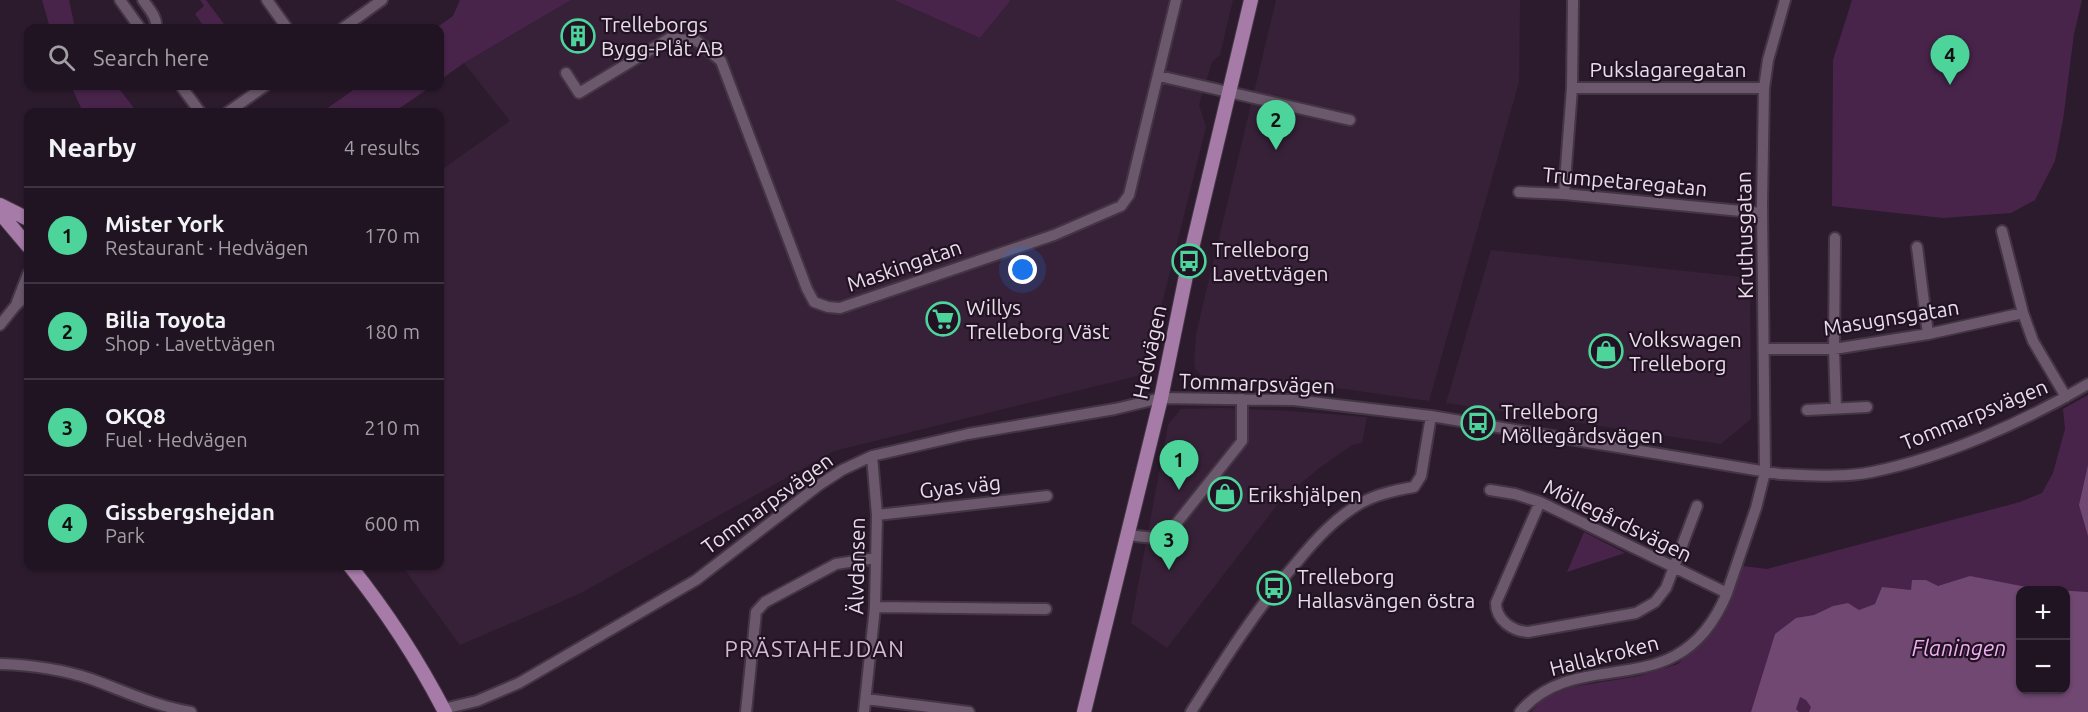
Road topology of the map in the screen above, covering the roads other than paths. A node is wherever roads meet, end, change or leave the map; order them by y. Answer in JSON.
{"nodes":[{"id":1,"x":120,"y":0,"type":"edge"},
{"id":2,"x":143,"y":0,"type":"edge"},
{"id":3,"x":267,"y":0,"type":"edge"},
{"id":4,"x":382,"y":0,"type":"edge"},
{"id":5,"x":1176,"y":0,"type":"edge"},
{"id":6,"x":1251,"y":0,"type":"edge"},
{"id":7,"x":1573,"y":0,"type":"edge"},
{"id":8,"x":1785,"y":0,"type":"edge"},
{"id":9,"x":137,"y":24,"type":"edge"},
{"id":10,"x":158,"y":24,"type":"edge"},
{"id":11,"x":284,"y":24,"type":"edge"},
{"id":12,"x":349,"y":24,"type":"edge"},
{"id":13,"x":566,"y":73,"type":"dead end"},
{"id":14,"x":1159,"y":76,"type":"junction"},
{"id":15,"x":1572,"y":88,"type":"junction"},
{"id":16,"x":1764,"y":88,"type":"junction"},
{"id":17,"x":183,"y":90,"type":"edge"},
{"id":18,"x":259,"y":90,"type":"edge"},
{"id":19,"x":1229,"y":92,"type":"junction"},
{"id":20,"x":197,"y":108,"type":"edge"},
{"id":21,"x":234,"y":108,"type":"edge"},
{"id":22,"x":1350,"y":120,"type":"dead end"},
{"id":23,"x":1519,"y":192,"type":"dead end"},
{"id":24,"x":1564,"y":194,"type":"junction"},
{"id":25,"x":0,"y":205,"type":"edge"},
{"id":26,"x":0,"y":213,"type":"edge"},
{"id":27,"x":1762,"y":213,"type":"junction"},
{"id":28,"x":24,"y":217,"type":"edge"},
{"id":29,"x":2002,"y":231,"type":"dead end"},
{"id":30,"x":1835,"y":238,"type":"dead end"},
{"id":31,"x":24,"y":241,"type":"edge"},
{"id":32,"x":1917,"y":247,"type":"dead end"},
{"id":33,"x":24,"y":284,"type":"edge"},
{"id":34,"x":24,"y":298,"type":"edge"},
{"id":35,"x":16,"y":305,"type":"junction"},
{"id":36,"x":2023,"y":313,"type":"junction"},
{"id":37,"x":0,"y":325,"type":"edge"},
{"id":38,"x":1928,"y":334,"type":"junction"},
{"id":39,"x":1765,"y":348,"type":"junction"},
{"id":40,"x":1834,"y":349,"type":"junction"},
{"id":41,"x":2088,"y":384,"type":"edge"},
{"id":42,"x":2066,"y":397,"type":"junction"},
{"id":43,"x":1161,"y":398,"type":"junction"},
{"id":44,"x":1242,"y":399,"type":"junction"},
{"id":45,"x":1867,"y":407,"type":"dead end"},
{"id":46,"x":1836,"y":408,"type":"junction"},
{"id":47,"x":1807,"y":410,"type":"dead end"},
{"id":48,"x":1431,"y":416,"type":"junction"},
{"id":49,"x":872,"y":456,"type":"junction"},
{"id":50,"x":1765,"y":472,"type":"junction"},
{"id":51,"x":1490,"y":489,"type":"dead end"},
{"id":52,"x":1047,"y":496,"type":"dead end"},
{"id":53,"x":1540,"y":502,"type":"junction"},
{"id":54,"x":1697,"y":506,"type":"dead end"},
{"id":55,"x":877,"y":515,"type":"junction"},
{"id":56,"x":1127,"y":535,"type":"junction"},
{"id":57,"x":876,"y":558,"type":"junction"},
{"id":58,"x":1674,"y":569,"type":"junction"},
{"id":59,"x":353,"y":570,"type":"edge"},
{"id":60,"x":1727,"y":593,"type":"junction"},
{"id":61,"x":875,"y":607,"type":"junction"},
{"id":62,"x":1046,"y":609,"type":"dead end"},
{"id":63,"x":0,"y":664,"type":"edge"},
{"id":64,"x":866,"y":699,"type":"junction"},
{"id":65,"x":444,"y":711,"type":"edge"},
{"id":66,"x":191,"y":712,"type":"edge"},
{"id":67,"x":746,"y":712,"type":"edge"},
{"id":68,"x":864,"y":712,"type":"edge"},
{"id":69,"x":969,"y":712,"type":"edge"},
{"id":70,"x":1084,"y":712,"type":"edge"},
{"id":71,"x":1191,"y":712,"type":"edge"},
{"id":72,"x":1520,"y":712,"type":"edge"}],
"edges":[{"from":1,"to":9,"type":"street"},
{"from":2,"to":10,"type":"street"},
{"from":3,"to":11,"type":"street"},
{"from":4,"to":12,"type":"street"},
{"from":5,"to":14,"type":"street","name":"Maskingatan"},
{"from":6,"to":19,"type":"main road","name":"Hedvägen"},
{"from":7,"to":15,"type":"street"},
{"from":8,"to":16,"type":"street","name":"Kruthusgatan"},
{"from":13,"to":14,"type":"street","name":"Maskingatan"},
{"from":14,"to":19,"type":"street"},
{"from":15,"to":16,"type":"street","name":"Pukslagaregatan"},
{"from":15,"to":24,"type":"street"},
{"from":16,"to":27,"type":"street","name":"Kruthusgatan"},
{"from":17,"to":20,"type":"street"},
{"from":18,"to":21,"type":"street"},
{"from":19,"to":22,"type":"street"},
{"from":19,"to":43,"type":"main road","name":"Hedvägen"},
{"from":23,"to":24,"type":"street","name":"Trumpetaregatan"},
{"from":24,"to":27,"type":"street","name":"Trumpetaregatan"},
{"from":25,"to":28,"type":"main road"},
{"from":26,"to":31,"type":"main road"},
{"from":27,"to":39,"type":"street","name":"Kruthusgatan"},
{"from":29,"to":36,"type":"street"},
{"from":30,"to":40,"type":"street"},
{"from":32,"to":38,"type":"street"},
{"from":33,"to":35,"type":"street"},
{"from":34,"to":35,"type":"street"},
{"from":35,"to":37,"type":"street"},
{"from":36,"to":38,"type":"street","name":"Masugnsgatan"},
{"from":36,"to":42,"type":"street"},
{"from":38,"to":40,"type":"street","name":"Masugnsgatan"},
{"from":39,"to":40,"type":"street","name":"Masugnsgatan"},
{"from":39,"to":50,"type":"street","name":"Kruthusgatan"},
{"from":40,"to":46,"type":"street"},
{"from":41,"to":42,"type":"street","name":"Tommarpsvägen"},
{"from":42,"to":50,"type":"street","name":"Tommarpsvägen"},
{"from":43,"to":44,"type":"street","name":"Tommarpsvägen"},
{"from":43,"to":49,"type":"street","name":"Tommarpsvägen"},
{"from":43,"to":56,"type":"main road","name":"Hedvägen"},
{"from":44,"to":48,"type":"street","name":"Tommarpsvägen"},
{"from":44,"to":56,"type":"street"},
{"from":45,"to":46,"type":"street"},
{"from":46,"to":47,"type":"street"},
{"from":48,"to":50,"type":"street","name":"Tommarpsvägen"},
{"from":48,"to":71,"type":"street"},
{"from":49,"to":55,"type":"street","name":"Älvdansen"},
{"from":49,"to":65,"type":"street","name":"Tommarpsvägen"},
{"from":50,"to":60,"type":"street","name":"Hallakroken"},
{"from":51,"to":53,"type":"street","name":"Möllegårdsvägen"},
{"from":52,"to":55,"type":"street","name":"Gyas väg"},
{"from":53,"to":58,"type":"street","name":"Möllegårdsvägen"},
{"from":53,"to":58,"type":"street"},
{"from":54,"to":58,"type":"street"},
{"from":55,"to":57,"type":"street","name":"Älvdansen"},
{"from":56,"to":70,"type":"main road","name":"Hedvägen"},
{"from":57,"to":61,"type":"street","name":"Älvdansen"},
{"from":57,"to":67,"type":"street"},
{"from":58,"to":60,"type":"street","name":"Möllegårdsvägen"},
{"from":59,"to":65,"type":"main road"},
{"from":60,"to":72,"type":"street","name":"Hallakroken"},
{"from":61,"to":62,"type":"street"},
{"from":61,"to":64,"type":"street","name":"Älvdansen"},
{"from":63,"to":66,"type":"street"},
{"from":64,"to":68,"type":"street","name":"Älvdansen"},
{"from":64,"to":69,"type":"street"}]}
